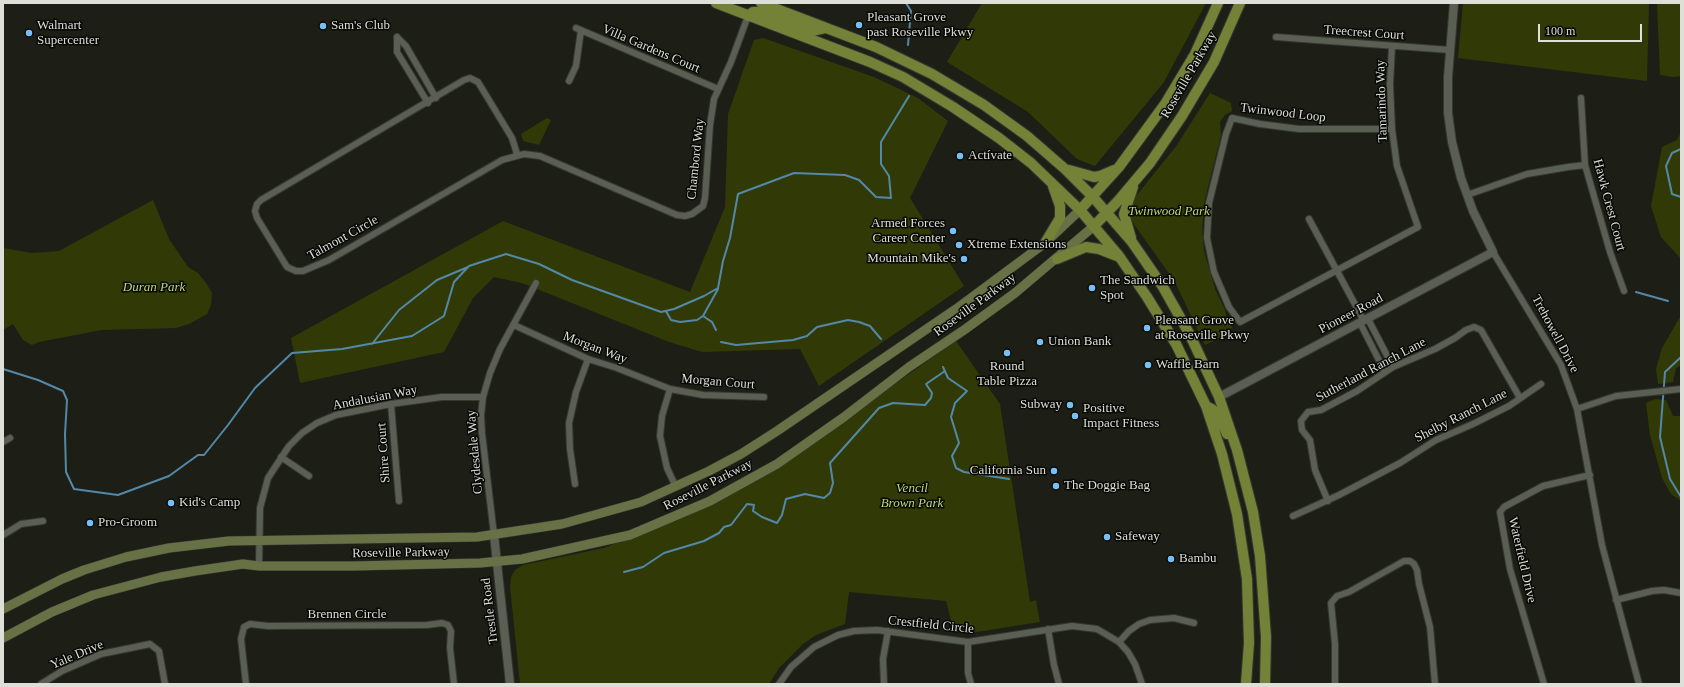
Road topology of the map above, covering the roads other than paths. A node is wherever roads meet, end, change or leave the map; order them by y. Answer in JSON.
{"nodes":[{"id":1,"x":716,"y":3,"type":"edge"},
{"id":2,"x":761,"y":3,"type":"edge"},
{"id":3,"x":1218,"y":3,"type":"edge"},
{"id":4,"x":1240,"y":3,"type":"edge"},
{"id":5,"x":1454,"y":3,"type":"edge"},
{"id":6,"x":748,"y":16,"type":"junction"},
{"id":7,"x":826,"y":28,"type":"junction"},
{"id":8,"x":1276,"y":37,"type":"dead end"},
{"id":9,"x":1392,"y":46,"type":"junction"},
{"id":10,"x":1450,"y":50,"type":"junction"},
{"id":11,"x":569,"y":81,"type":"dead end"},
{"id":12,"x":718,"y":89,"type":"junction"},
{"id":13,"x":436,"y":98,"type":"junction"},
{"id":14,"x":1581,"y":98,"type":"dead end"},
{"id":15,"x":428,"y":103,"type":"junction"},
{"id":16,"x":1392,"y":129,"type":"junction"},
{"id":17,"x":517,"y":154,"type":"junction"},
{"id":18,"x":1585,"y":166,"type":"junction"},
{"id":19,"x":1120,"y":167,"type":"junction"},
{"id":20,"x":1065,"y":169,"type":"junction"},
{"id":21,"x":1135,"y":180,"type":"junction"},
{"id":22,"x":1051,"y":182,"type":"junction"},
{"id":23,"x":1467,"y":196,"type":"junction"},
{"id":24,"x":1093,"y":197,"type":"junction"},
{"id":25,"x":1080,"y":210,"type":"junction"},
{"id":26,"x":1107,"y":213,"type":"junction"},
{"id":27,"x":1309,"y":220,"type":"dead end"},
{"id":28,"x":1094,"y":226,"type":"junction"},
{"id":29,"x":1132,"y":242,"type":"junction"},
{"id":30,"x":1045,"y":243,"type":"junction"},
{"id":31,"x":1493,"y":252,"type":"junction"},
{"id":32,"x":1119,"y":256,"type":"junction"},
{"id":33,"x":1057,"y":259,"type":"junction"},
{"id":34,"x":1337,"y":270,"type":"junction"},
{"id":35,"x":536,"y":283,"type":"dead end"},
{"id":36,"x":1624,"y":291,"type":"dead end"},
{"id":37,"x":1364,"y":321,"type":"junction"},
{"id":38,"x":514,"y":325,"type":"junction"},
{"id":39,"x":588,"y":359,"type":"junction"},
{"id":40,"x":1393,"y":367,"type":"junction"},
{"id":41,"x":1385,"y":372,"type":"junction"},
{"id":42,"x":1541,"y":384,"type":"dead end"},
{"id":43,"x":670,"y":389,"type":"junction"},
{"id":44,"x":1680,"y":389,"type":"edge"},
{"id":45,"x":483,"y":396,"type":"junction"},
{"id":46,"x":764,"y":397,"type":"dead end"},
{"id":47,"x":1219,"y":397,"type":"junction"},
{"id":48,"x":1520,"y":398,"type":"junction"},
{"id":49,"x":392,"y":404,"type":"junction"},
{"id":50,"x":1206,"y":406,"type":"junction"},
{"id":51,"x":1577,"y":409,"type":"junction"},
{"id":52,"x":10,"y":438,"type":"dead end"},
{"id":53,"x":3,"y":442,"type":"edge"},
{"id":54,"x":1237,"y":450,"type":"junction"},
{"id":55,"x":281,"y":457,"type":"junction"},
{"id":56,"x":1590,"y":475,"type":"junction"},
{"id":57,"x":309,"y":476,"type":"dead end"},
{"id":58,"x":575,"y":484,"type":"dead end"},
{"id":59,"x":676,"y":487,"type":"junction"},
{"id":60,"x":399,"y":501,"type":"dead end"},
{"id":61,"x":1328,"y":501,"type":"junction"},
{"id":62,"x":1293,"y":516,"type":"dead end"},
{"id":63,"x":43,"y":520,"type":"dead end"},
{"id":64,"x":3,"y":535,"type":"edge"},
{"id":65,"x":494,"y":535,"type":"junction"},
{"id":66,"x":260,"y":540,"type":"junction"},
{"id":67,"x":497,"y":562,"type":"junction"},
{"id":68,"x":259,"y":566,"type":"junction"},
{"id":69,"x":1681,"y":593,"type":"edge"},
{"id":70,"x":1616,"y":600,"type":"junction"},
{"id":71,"x":3,"y":609,"type":"edge"},
{"id":72,"x":1194,"y":623,"type":"dead end"},
{"id":73,"x":1048,"y":629,"type":"junction"},
{"id":74,"x":888,"y":631,"type":"junction"},
{"id":75,"x":3,"y":638,"type":"edge"},
{"id":76,"x":968,"y":642,"type":"junction"},
{"id":77,"x":1119,"y":642,"type":"junction"},
{"id":78,"x":41,"y":684,"type":"edge"},
{"id":79,"x":164,"y":684,"type":"edge"},
{"id":80,"x":246,"y":684,"type":"edge"},
{"id":81,"x":454,"y":684,"type":"edge"},
{"id":82,"x":510,"y":684,"type":"edge"},
{"id":83,"x":779,"y":684,"type":"edge"},
{"id":84,"x":884,"y":684,"type":"edge"},
{"id":85,"x":971,"y":684,"type":"edge"},
{"id":86,"x":1059,"y":684,"type":"edge"},
{"id":87,"x":1142,"y":684,"type":"edge"},
{"id":88,"x":1246,"y":684,"type":"edge"},
{"id":89,"x":1265,"y":684,"type":"edge"},
{"id":90,"x":1335,"y":684,"type":"edge"},
{"id":91,"x":1435,"y":684,"type":"edge"},
{"id":92,"x":1544,"y":684,"type":"edge"},
{"id":93,"x":1640,"y":684,"type":"edge"}],
"edges":[{"from":1,"to":6,"type":"main road"},
{"from":2,"to":7,"type":"main road"},
{"from":3,"to":19,"type":"main road","name":"Roseville Parkway"},
{"from":4,"to":21,"type":"main road","name":"Roseville Parkway"},
{"from":5,"to":10,"type":"street","name":"Trehowell Drive"},
{"from":6,"to":7,"type":"main road"},
{"from":6,"to":12,"type":"street","name":"Chambord Way"},
{"from":6,"to":22,"type":"main road"},
{"from":7,"to":20,"type":"main road"},
{"from":8,"to":9,"type":"street","name":"Treecrest Court"},
{"from":9,"to":10,"type":"street","name":"Treecrest Court"},
{"from":9,"to":16,"type":"street","name":"Tamarindo Way"},
{"from":10,"to":23,"type":"street","name":"Trehowell Drive"},
{"from":11,"to":12,"type":"street","name":"Villa Gardens Court"},
{"from":12,"to":17,"type":"street","name":"Chambord Way"},
{"from":13,"to":15,"type":"street","name":"Talmont Circle"},
{"from":13,"to":15,"type":"street"},
{"from":13,"to":17,"type":"street","name":"Talmont Circle"},
{"from":14,"to":18,"type":"street","name":"Hawk Crest Court"},
{"from":15,"to":17,"type":"street","name":"Talmont Circle"},
{"from":16,"to":34,"type":"street","name":"Tamarindo Way"},
{"from":16,"to":34,"type":"street","name":"Twinwood Loop"},
{"from":18,"to":23,"type":"street"},
{"from":18,"to":36,"type":"street","name":"Hawk Crest Court"},
{"from":19,"to":20,"type":"main road"},
{"from":19,"to":24,"type":"main road","name":"Roseville Parkway"},
{"from":20,"to":24,"type":"main road"},
{"from":21,"to":26,"type":"main road","name":"Roseville Parkway"},
{"from":21,"to":29,"type":"main road"},
{"from":22,"to":25,"type":"main road"},
{"from":22,"to":30,"type":"main road"},
{"from":23,"to":31,"type":"street","name":"Trehowell Drive"},
{"from":24,"to":25,"type":"main road","name":"Roseville Parkway"},
{"from":24,"to":26,"type":"main road"},
{"from":25,"to":28,"type":"main road"},
{"from":25,"to":30,"type":"main road","name":"Roseville Parkway"},
{"from":26,"to":28,"type":"main road","name":"Roseville Parkway"},
{"from":26,"to":29,"type":"main road"},
{"from":27,"to":34,"type":"street"},
{"from":28,"to":32,"type":"main road"},
{"from":28,"to":33,"type":"main road","name":"Roseville Parkway"},
{"from":29,"to":47,"type":"main road"},
{"from":30,"to":59,"type":"main road","name":"Roseville Parkway"},
{"from":31,"to":37,"type":"street","name":"Pioneer Road"},
{"from":31,"to":51,"type":"street","name":"Trehowell Drive"},
{"from":32,"to":33,"type":"main road"},
{"from":32,"to":50,"type":"main road"},
{"from":33,"to":67,"type":"main road","name":"Roseville Parkway"},
{"from":34,"to":37,"type":"street"},
{"from":35,"to":38,"type":"street","name":"Clydesdale Way"},
{"from":37,"to":40,"type":"street"},
{"from":37,"to":41,"type":"street"},
{"from":37,"to":47,"type":"street","name":"Pioneer Road"},
{"from":38,"to":39,"type":"street","name":"Morgan Way"},
{"from":38,"to":45,"type":"street","name":"Clydesdale Way"},
{"from":39,"to":43,"type":"street","name":"Morgan Way"},
{"from":39,"to":58,"type":"street"},
{"from":40,"to":41,"type":"street","name":"Sutherland Ranch Lane"},
{"from":40,"to":48,"type":"street","name":"Sutherland Ranch Lane"},
{"from":41,"to":61,"type":"street","name":"Sutherland Ranch Lane"},
{"from":42,"to":48,"type":"street","name":"Shelby Ranch Lane"},
{"from":43,"to":46,"type":"street","name":"Morgan Court"},
{"from":43,"to":59,"type":"street"},
{"from":44,"to":51,"type":"street"},
{"from":45,"to":49,"type":"street","name":"Andalusian Way"},
{"from":45,"to":65,"type":"street","name":"Clydesdale Way"},
{"from":47,"to":54,"type":"main road"},
{"from":48,"to":61,"type":"street","name":"Shelby Ranch Lane"},
{"from":49,"to":55,"type":"street","name":"Andalusian Way"},
{"from":49,"to":60,"type":"street","name":"Shire Court"},
{"from":50,"to":54,"type":"main road"},
{"from":50,"to":88,"type":"main road"},
{"from":51,"to":56,"type":"street","name":"Trehowell Drive"},
{"from":52,"to":53,"type":"street"},
{"from":54,"to":89,"type":"main road"},
{"from":55,"to":57,"type":"street"},
{"from":55,"to":66,"type":"street","name":"Andalusian Way"},
{"from":56,"to":70,"type":"street","name":"Trehowell Drive"},
{"from":56,"to":92,"type":"street","name":"Waterfield Drive"},
{"from":59,"to":65,"type":"main road","name":"Roseville Parkway"},
{"from":61,"to":62,"type":"street","name":"Shelby Ranch Lane"},
{"from":63,"to":64,"type":"street"},
{"from":65,"to":66,"type":"main road","name":"Roseville Parkway"},
{"from":65,"to":67,"type":"street","name":"Trestle Road"},
{"from":66,"to":68,"type":"street","name":"Andalusian Way"},
{"from":66,"to":71,"type":"main road","name":"Roseville Parkway"},
{"from":67,"to":68,"type":"main road","name":"Roseville Parkway"},
{"from":67,"to":82,"type":"street","name":"Trestle Road"},
{"from":68,"to":75,"type":"main road","name":"Roseville Parkway"},
{"from":69,"to":70,"type":"street"},
{"from":70,"to":93,"type":"street","name":"Trehowell Drive"},
{"from":72,"to":77,"type":"street"},
{"from":73,"to":76,"type":"street","name":"Crestfield Circle"},
{"from":73,"to":77,"type":"street","name":"Crestfield Circle"},
{"from":73,"to":86,"type":"street"},
{"from":74,"to":76,"type":"street","name":"Crestfield Circle"},
{"from":74,"to":83,"type":"street","name":"Crestfield Circle"},
{"from":74,"to":84,"type":"street"},
{"from":76,"to":85,"type":"street"},
{"from":77,"to":87,"type":"street","name":"Crestfield Circle"},
{"from":78,"to":79,"type":"street","name":"Yale Drive"},
{"from":80,"to":81,"type":"street","name":"Brennen Circle"},
{"from":90,"to":91,"type":"street"}]}
